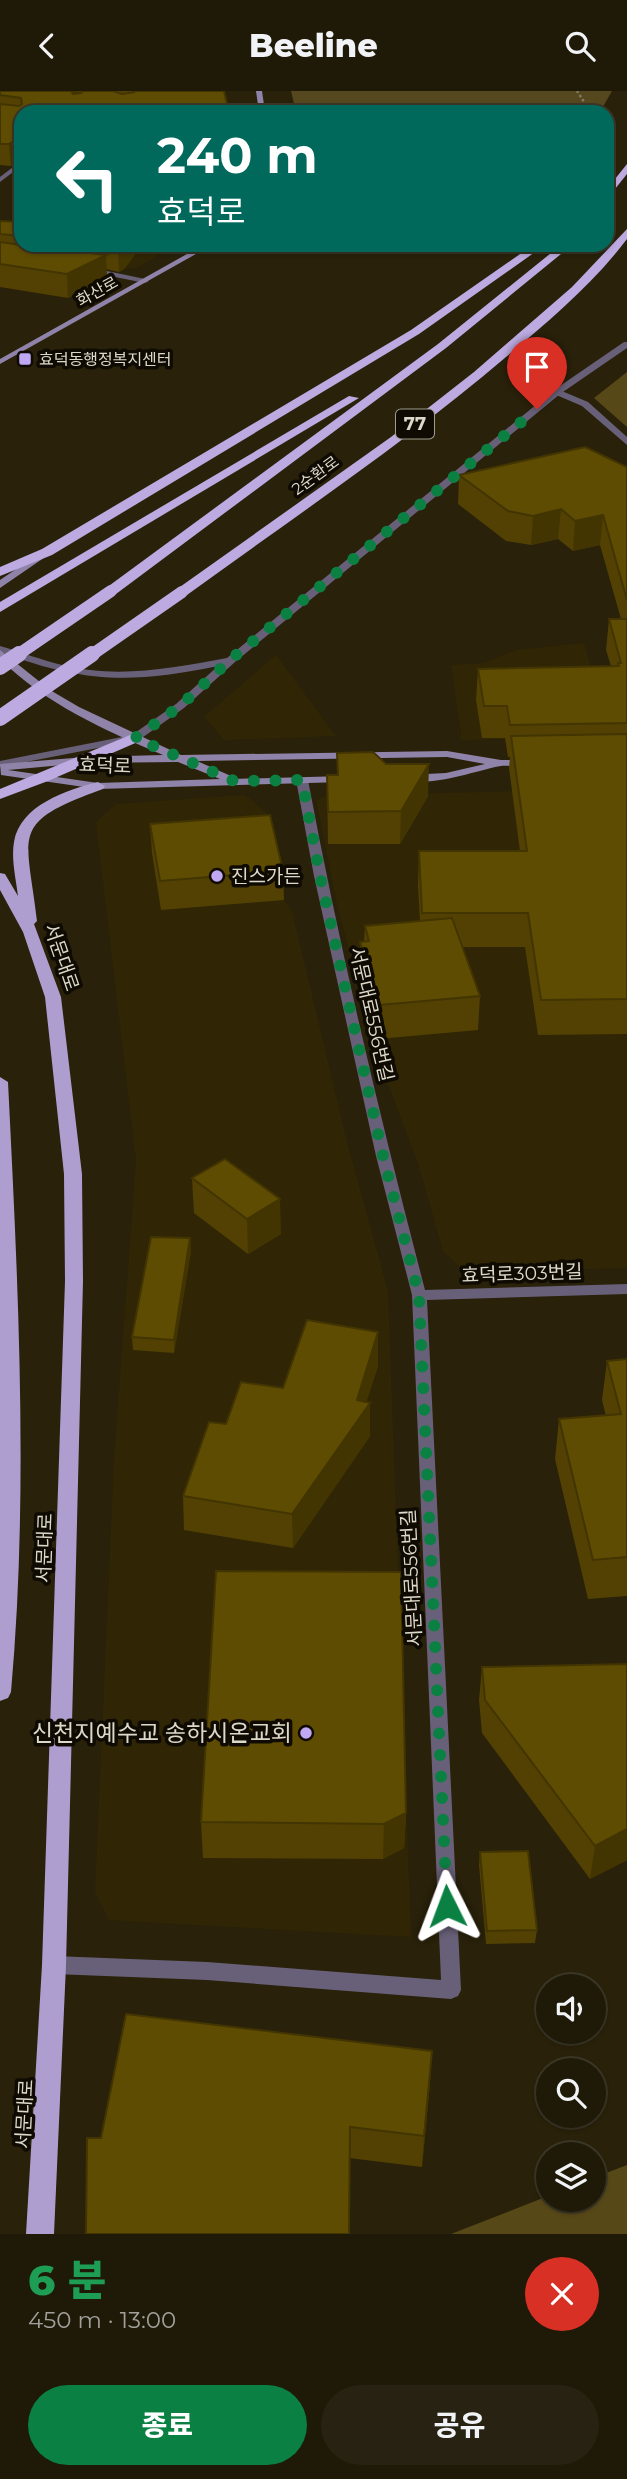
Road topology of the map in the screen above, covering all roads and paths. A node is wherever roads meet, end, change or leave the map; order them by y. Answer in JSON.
{"nodes":[{"id":1,"x":627,"y":167,"type":"edge"},
{"id":2,"x":14,"y":169,"type":"edge"},
{"id":3,"x":0,"y":180,"type":"edge"},
{"id":4,"x":614,"y":186,"type":"edge"},
{"id":5,"x":627,"y":232,"type":"edge"},
{"id":6,"x":614,"y":250,"type":"edge"},
{"id":7,"x":196,"y":252,"type":"edge"},
{"id":8,"x":530,"y":252,"type":"edge"},
{"id":9,"x":558,"y":252,"type":"edge"},
{"id":10,"x":612,"y":252,"type":"edge"},
{"id":11,"x":75,"y":268,"type":"edge"},
{"id":12,"x":145,"y":281,"type":"junction"},
{"id":13,"x":627,"y":344,"type":"edge"},
{"id":14,"x":442,"y":346,"type":"junction"},
{"id":15,"x":0,"y":362,"type":"edge"},
{"id":16,"x":557,"y":392,"type":"junction"},
{"id":17,"x":627,"y":442,"type":"edge"},
{"id":18,"x":47,"y":552,"type":"junction"},
{"id":19,"x":0,"y":572,"type":"edge"},
{"id":20,"x":0,"y":585,"type":"edge"},
{"id":21,"x":0,"y":608,"type":"edge"},
{"id":22,"x":0,"y":651,"type":"edge"},
{"id":23,"x":230,"y":660,"type":"junction"},
{"id":24,"x":0,"y":667,"type":"edge"},
{"id":25,"x":0,"y":718,"type":"edge"},
{"id":26,"x":135,"y":738,"type":"junction"},
{"id":27,"x":177,"y":757,"type":"junction"},
{"id":28,"x":85,"y":760,"type":"junction"},
{"id":29,"x":501,"y":763,"type":"junction"},
{"id":30,"x":543,"y":763,"type":"edge"},
{"id":31,"x":0,"y":765,"type":"edge"},
{"id":32,"x":0,"y":772,"type":"edge"},
{"id":33,"x":394,"y":777,"type":"edge"},
{"id":34,"x":43,"y":778,"type":"junction"},
{"id":35,"x":354,"y":778,"type":"edge"},
{"id":36,"x":302,"y":780,"type":"junction"},
{"id":37,"x":234,"y":781,"type":"junction"},
{"id":38,"x":98,"y":786,"type":"junction"},
{"id":39,"x":0,"y":794,"type":"edge"},
{"id":40,"x":3,"y":886,"type":"edge"},
{"id":41,"x":31,"y":932,"type":"junction"},
{"id":42,"x":0,"y":1082,"type":"edge"},
{"id":43,"x":627,"y":1289,"type":"edge"},
{"id":44,"x":419,"y":1295,"type":"junction"},
{"id":45,"x":0,"y":1692,"type":"edge"},
{"id":46,"x":54,"y":1965,"type":"junction"},
{"id":47,"x":40,"y":2234,"type":"edge"}],
"edges":[{"from":1,"to":4,"type":"highway"},
{"from":2,"to":3,"type":"street"},
{"from":5,"to":6,"type":"highway","name":"2순환로","number":"77","bridge":true},
{"from":7,"to":12,"type":"main road","name":"화산로"},
{"from":8,"to":18,"type":"highway"},
{"from":9,"to":14,"type":"highway","name":"2순환로","number":"77"},
{"from":10,"to":25,"type":"highway","name":"2순환로","number":"77","bridge":true},
{"from":11,"to":12,"type":"street"},
{"from":12,"to":15,"type":"main road","name":"화산로"},
{"from":13,"to":16,"type":"street","name":"효덕로"},
{"from":14,"to":21,"type":"highway"},
{"from":14,"to":24,"type":"highway","name":"2순환로","number":"77","bridge":true},
{"from":16,"to":17,"type":"street"},
{"from":16,"to":23,"type":"street","name":"효덕로"},
{"from":18,"to":19,"type":"highway"},
{"from":18,"to":20,"type":"main road"},
{"from":22,"to":23,"type":"street"},
{"from":22,"to":26,"type":"main road"},
{"from":23,"to":26,"type":"street","name":"효덕로"},
{"from":26,"to":27,"type":"main road"},
{"from":26,"to":28,"type":"highway"},
{"from":26,"to":31,"type":"street"},
{"from":27,"to":28,"type":"main road","name":"효덕로"},
{"from":27,"to":29,"type":"main road","name":"효덕로"},
{"from":27,"to":37,"type":"main road"},
{"from":28,"to":31,"type":"main road","name":"효덕로"},
{"from":28,"to":34,"type":"highway"},
{"from":29,"to":30,"type":"main road","name":"효덕로"},
{"from":29,"to":33,"type":"main road","name":"효덕로"},
{"from":32,"to":34,"type":"main road","name":"효덕로"},
{"from":34,"to":38,"type":"main road","name":"효덕로"},
{"from":34,"to":39,"type":"highway"},
{"from":35,"to":36,"type":"main road","name":"효덕로"},
{"from":36,"to":37,"type":"main road","name":"효덕로"},
{"from":36,"to":44,"type":"street","name":"서문대로556번길"},
{"from":37,"to":38,"type":"main road","name":"효덕로"},
{"from":38,"to":41,"type":"main road"},
{"from":40,"to":41,"type":"main road","name":"서문대로"},
{"from":41,"to":46,"type":"main road","name":"서문대로"},
{"from":42,"to":45,"type":"main road","name":"서문대로"},
{"from":43,"to":44,"type":"street","name":"효덕로303번길"},
{"from":44,"to":46,"type":"street","name":"서문대로556번길"},
{"from":46,"to":47,"type":"main road","name":"서문대로"}]}
